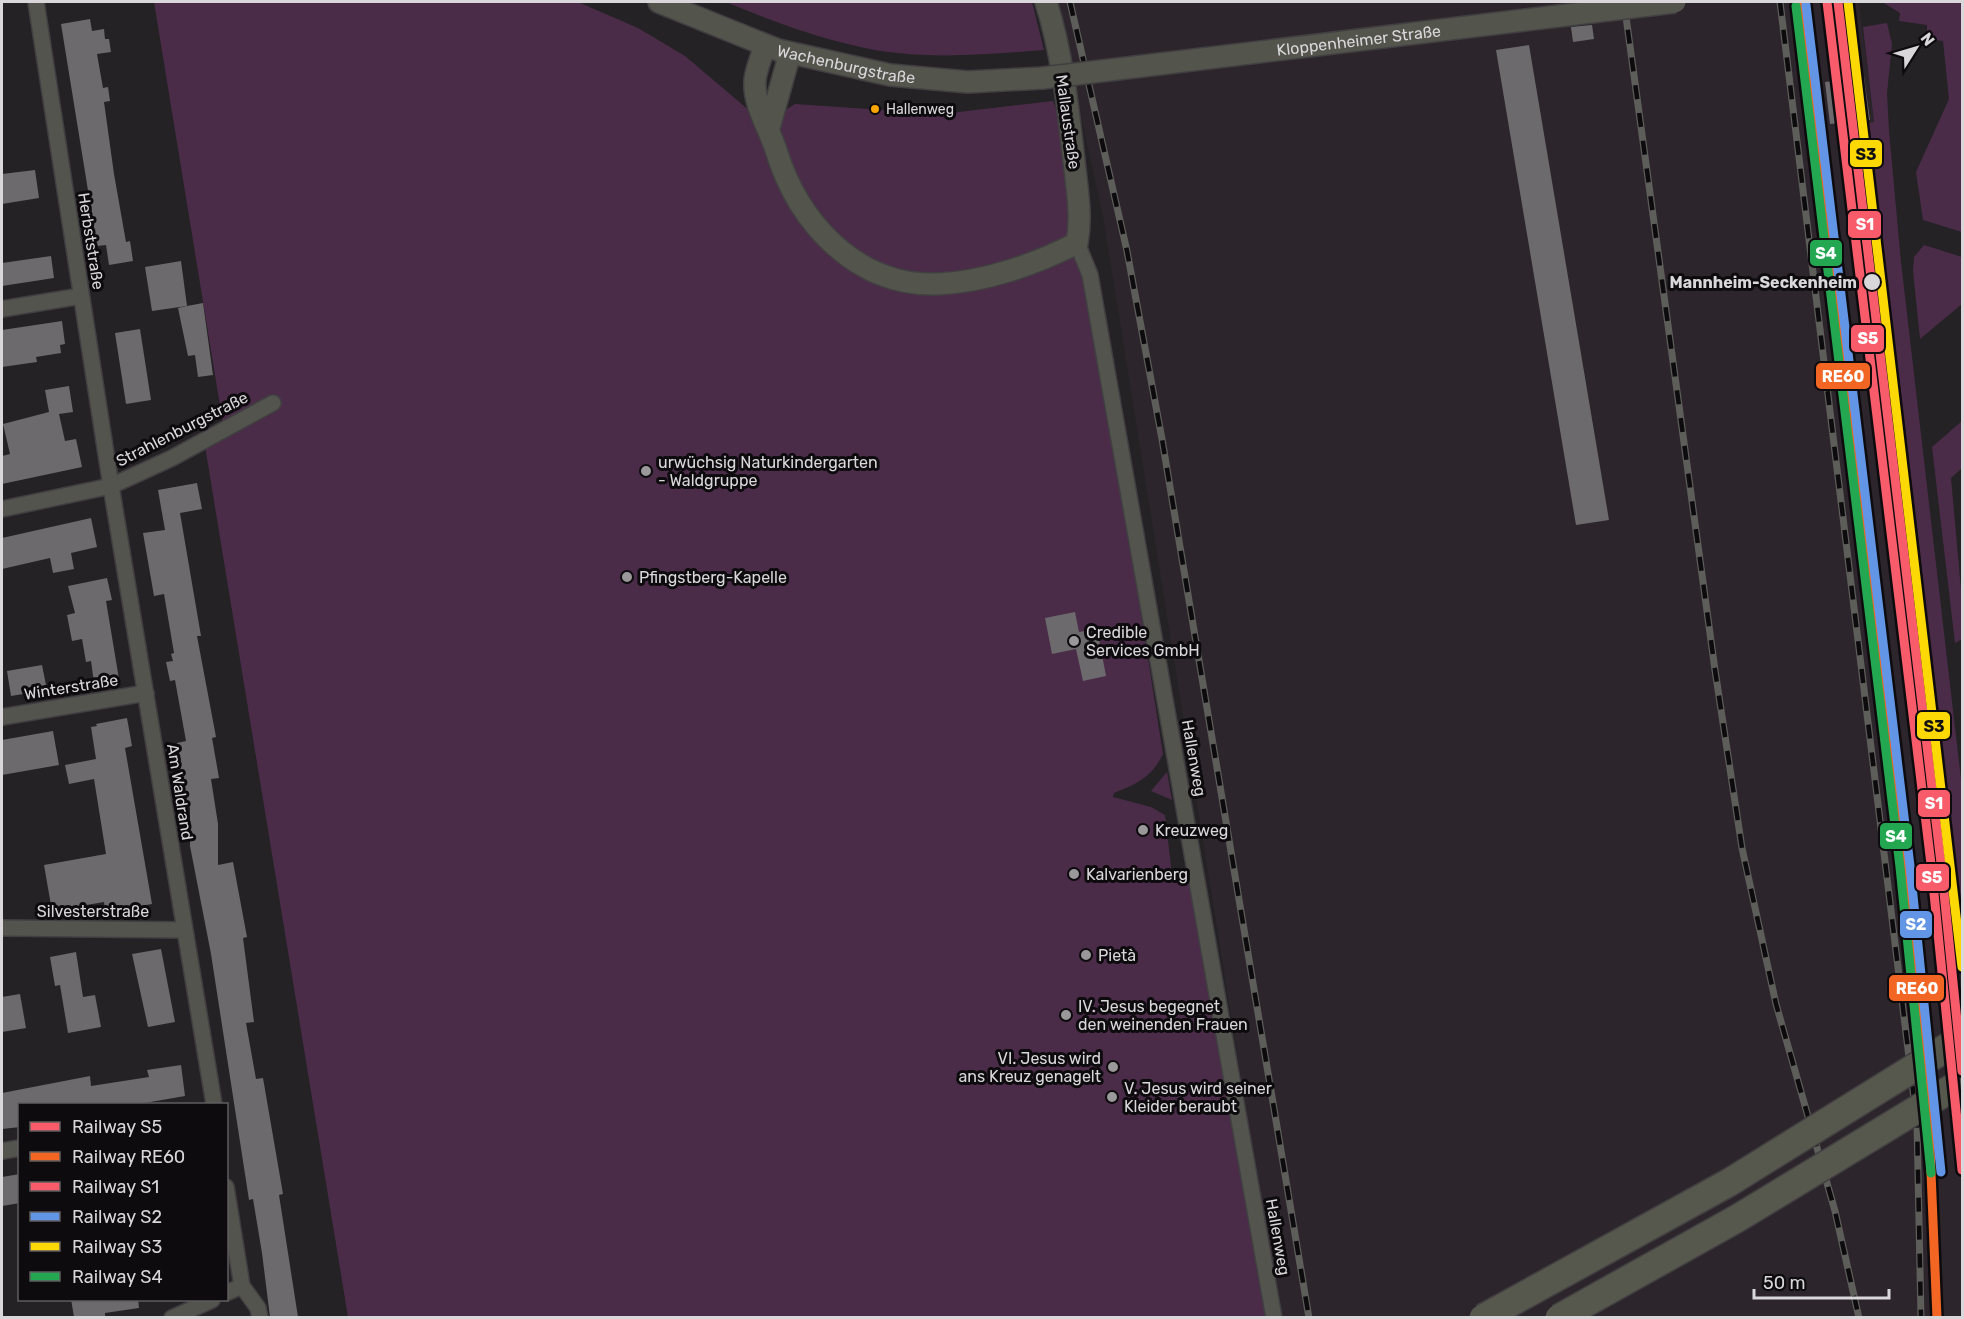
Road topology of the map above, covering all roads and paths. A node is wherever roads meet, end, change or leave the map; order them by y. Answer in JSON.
{"nodes":[{"id":1,"x":36,"y":2,"type":"edge"},
{"id":2,"x":659,"y":2,"type":"edge"},
{"id":3,"x":1046,"y":2,"type":"edge"},
{"id":4,"x":1674,"y":2,"type":"edge"},
{"id":5,"x":765,"y":45,"type":"junction"},
{"id":6,"x":790,"y":53,"type":"junction"},
{"id":7,"x":1043,"y":78,"type":"joint"},
{"id":8,"x":769,"y":128,"type":"junction"},
{"id":9,"x":1077,"y":243,"type":"junction"},
{"id":10,"x":81,"y":296,"type":"junction"},
{"id":11,"x":2,"y":309,"type":"edge"},
{"id":12,"x":273,"y":403,"type":"dead end"},
{"id":13,"x":111,"y":486,"type":"junction"},
{"id":14,"x":2,"y":509,"type":"edge"},
{"id":15,"x":146,"y":693,"type":"junction"},
{"id":16,"x":2,"y":717,"type":"edge"},
{"id":17,"x":2,"y":928,"type":"edge"},
{"id":18,"x":184,"y":930,"type":"junction"},
{"id":19,"x":1962,"y":1038,"type":"edge"},
{"id":20,"x":1962,"y":1082,"type":"edge"},
{"id":21,"x":214,"y":1103,"type":"edge"},
{"id":22,"x":18,"y":1148,"type":"edge"},
{"id":23,"x":2,"y":1151,"type":"edge"},
{"id":24,"x":228,"y":1199,"type":"edge"},
{"id":25,"x":242,"y":1286,"type":"junction"},
{"id":26,"x":228,"y":1292,"type":"edge"},
{"id":27,"x":208,"y":1301,"type":"edge"},
{"id":28,"x":172,"y":1317,"type":"edge"},
{"id":29,"x":260,"y":1317,"type":"edge"},
{"id":30,"x":1274,"y":1317,"type":"edge"},
{"id":31,"x":1483,"y":1317,"type":"edge"},
{"id":32,"x":1559,"y":1317,"type":"edge"}],
"edges":[{"from":1,"to":10,"type":"street","name":"Herbststraße"},
{"from":2,"to":5,"type":"main road","name":"Wachenburgstraße"},
{"from":3,"to":9,"type":"main road","name":"Mallaustraße"},
{"from":4,"to":7,"type":"main road","name":"Kloppenheimer Straße","bridge":true},
{"from":5,"to":6,"type":"main road","name":"Wachenburgstraße"},
{"from":5,"to":8,"type":"main road"},
{"from":6,"to":7,"type":"main road","name":"Wachenburgstraße"},
{"from":6,"to":8,"type":"main road"},
{"from":8,"to":9,"type":"main road"},
{"from":9,"to":30,"type":"street","name":"Hallenweg"},
{"from":10,"to":11,"type":"street"},
{"from":10,"to":13,"type":"street","name":"Herbststraße"},
{"from":12,"to":13,"type":"street","name":"Strahlenburgstraße"},
{"from":13,"to":14,"type":"street","name":"Strahlenburgstraße"},
{"from":13,"to":15,"type":"street","name":"Am Waldrand"},
{"from":15,"to":16,"type":"street","name":"Winterstraße"},
{"from":15,"to":18,"type":"street","name":"Am Waldrand"},
{"from":17,"to":18,"type":"street","name":"Silvesterstraße"},
{"from":18,"to":21,"type":"street","name":"Am Waldrand"},
{"from":19,"to":31,"type":"highway","bridge":true},
{"from":20,"to":32,"type":"highway","bridge":true},
{"from":22,"to":23,"type":"street"},
{"from":24,"to":25,"type":"street"},
{"from":25,"to":26,"type":"street"},
{"from":25,"to":29,"type":"street"},
{"from":27,"to":28,"type":"street"}]}
